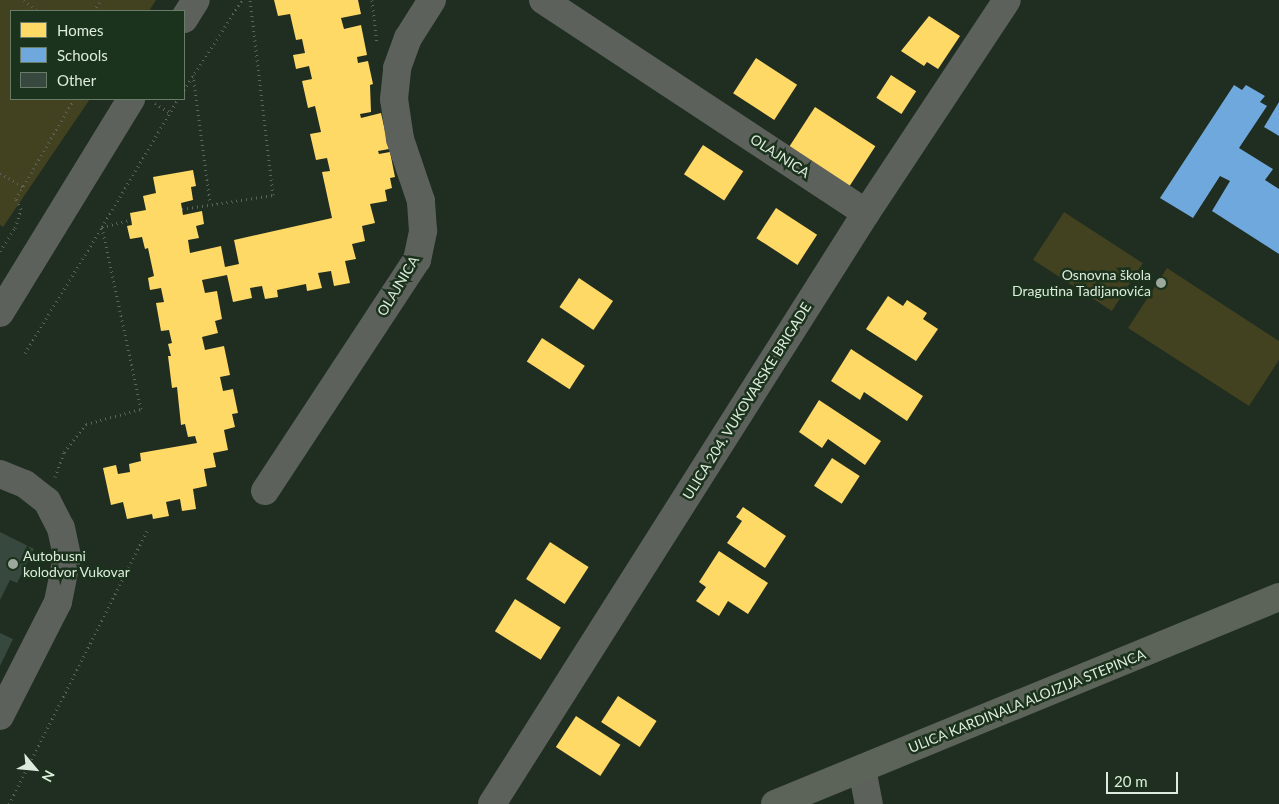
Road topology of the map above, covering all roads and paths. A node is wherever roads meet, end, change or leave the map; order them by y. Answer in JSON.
{"nodes":[{"id":1,"x":24,"y":0,"type":"edge"},
{"id":2,"x":196,"y":0,"type":"edge"},
{"id":3,"x":242,"y":0,"type":"edge"},
{"id":4,"x":250,"y":0,"type":"edge"},
{"id":5,"x":432,"y":0,"type":"edge"},
{"id":6,"x":543,"y":0,"type":"edge"},
{"id":7,"x":1007,"y":0,"type":"edge"},
{"id":8,"x":37,"y":10,"type":"edge"},
{"id":9,"x":185,"y":17,"type":"edge"},
{"id":10,"x":193,"y":75,"type":"junction"},
{"id":11,"x":185,"y":88,"type":"edge"},
{"id":12,"x":73,"y":100,"type":"edge"},
{"id":13,"x":130,"y":100,"type":"edge"},
{"id":14,"x":150,"y":100,"type":"edge"},
{"id":15,"x":177,"y":100,"type":"edge"},
{"id":16,"x":169,"y":112,"type":"junction"},
{"id":17,"x":0,"y":173,"type":"edge"},
{"id":18,"x":23,"y":187,"type":"junction"},
{"id":19,"x":210,"y":203,"type":"junction"},
{"id":20,"x":182,"y":210,"type":"dead end"},
{"id":21,"x":866,"y":213,"type":"junction"},
{"id":22,"x":131,"y":220,"type":"dead end"},
{"id":23,"x":102,"y":227,"type":"junction"},
{"id":24,"x":0,"y":251,"type":"edge"},
{"id":25,"x":0,"y":313,"type":"edge"},
{"id":26,"x":26,"y":353,"type":"dead end"},
{"id":27,"x":0,"y":474,"type":"edge"},
{"id":28,"x":265,"y":491,"type":"dead end"},
{"id":29,"x":47,"y":501,"type":"junction"},
{"id":30,"x":148,"y":530,"type":"dead end"},
{"id":31,"x":1279,"y":597,"type":"edge"},
{"id":32,"x":0,"y":716,"type":"edge"},
{"id":33,"x":862,"y":769,"type":"junction"},
{"id":34,"x":9,"y":804,"type":"edge"},
{"id":35,"x":492,"y":804,"type":"edge"},
{"id":36,"x":775,"y":804,"type":"edge"},
{"id":37,"x":869,"y":804,"type":"edge"}],
"edges":[{"from":1,"to":8,"type":"path"},
{"from":2,"to":9,"type":"street"},
{"from":3,"to":10,"type":"path"},
{"from":4,"to":19,"type":"path"},
{"from":5,"to":28,"type":"street","name":"OLAJNICA"},
{"from":6,"to":21,"type":"street","name":"OLAJNICA"},
{"from":7,"to":21,"type":"street","name":"ULICA 204. VUKOVARSKE BRIGADE"},
{"from":10,"to":11,"type":"path"},
{"from":10,"to":19,"type":"path"},
{"from":12,"to":18,"type":"path"},
{"from":13,"to":25,"type":"street"},
{"from":14,"to":16,"type":"path"},
{"from":15,"to":16,"type":"path"},
{"from":16,"to":23,"type":"path"},
{"from":17,"to":18,"type":"path"},
{"from":18,"to":24,"type":"path"},
{"from":19,"to":20,"type":"path"},
{"from":21,"to":35,"type":"street","name":"ULICA 204. VUKOVARSKE BRIGADE"},
{"from":22,"to":23,"type":"path"},
{"from":23,"to":26,"type":"path"},
{"from":23,"to":29,"type":"path"},
{"from":27,"to":29,"type":"street"},
{"from":29,"to":32,"type":"street"},
{"from":30,"to":34,"type":"path"},
{"from":31,"to":33,"type":"main road","name":"ULICA KARDINALA ALOJZIJA STEPINCA"},
{"from":33,"to":36,"type":"main road","name":"ULICA KARDINALA ALOJZIJA STEPINCA"},
{"from":33,"to":37,"type":"street"}]}
